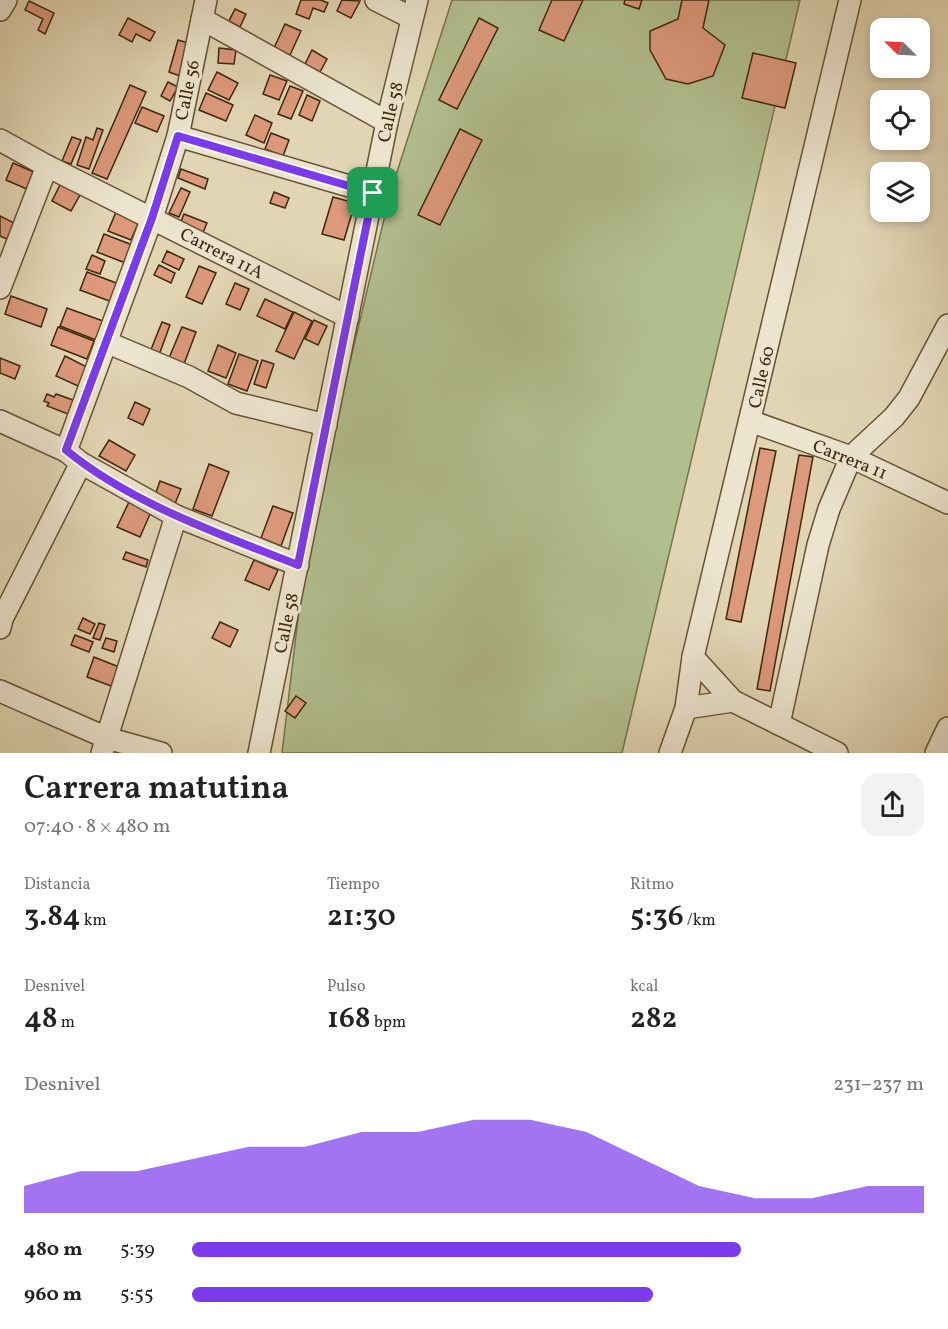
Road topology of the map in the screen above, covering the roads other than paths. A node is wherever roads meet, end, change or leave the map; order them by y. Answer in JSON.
{"nodes":[{"id":1,"x":6,"y":0,"type":"edge"},
{"id":2,"x":376,"y":0,"type":"edge"},
{"id":3,"x":850,"y":0,"type":"edge"},
{"id":4,"x":414,"y":9,"type":"edge"},
{"id":5,"x":0,"y":10,"type":"edge"},
{"id":6,"x":204,"y":10,"type":"edge"},
{"id":7,"x":387,"y":122,"type":"junction"},
{"id":8,"x":178,"y":136,"type":"junction"},
{"id":9,"x":0,"y":140,"type":"edge"},
{"id":10,"x":46,"y":166,"type":"junction"},
{"id":11,"x":373,"y":193,"type":"junction"},
{"id":12,"x":152,"y":218,"type":"junction"},
{"id":13,"x":0,"y":288,"type":"edge"},
{"id":14,"x":348,"y":317,"type":"junction"},
{"id":15,"x":948,"y":326,"type":"edge"},
{"id":16,"x":106,"y":342,"type":"junction"},
{"id":17,"x":0,"y":421,"type":"edge"},
{"id":18,"x":750,"y":421,"type":"junction"},
{"id":19,"x":326,"y":425,"type":"junction"},
{"id":20,"x":74,"y":457,"type":"junction"},
{"id":21,"x":851,"y":457,"type":"junction"},
{"id":22,"x":948,"y":503,"type":"edge"},
{"id":23,"x":176,"y":516,"type":"junction"},
{"id":24,"x":298,"y":565,"type":"junction"},
{"id":25,"x":0,"y":628,"type":"edge"},
{"id":26,"x":693,"y":657,"type":"junction"},
{"id":27,"x":0,"y":691,"type":"edge"},
{"id":28,"x":733,"y":702,"type":"junction"},
{"id":29,"x":686,"y":708,"type":"junction"},
{"id":30,"x":779,"y":724,"type":"junction"},
{"id":31,"x":948,"y":728,"type":"edge"},
{"id":32,"x":105,"y":745,"type":"edge"},
{"id":33,"x":161,"y":753,"type":"edge"},
{"id":34,"x":259,"y":753,"type":"edge"},
{"id":35,"x":670,"y":753,"type":"edge"},
{"id":36,"x":837,"y":753,"type":"edge"},
{"id":37,"x":936,"y":753,"type":"edge"}],
"edges":[{"from":1,"to":5,"type":"street"},
{"from":2,"to":4,"type":"street"},
{"from":3,"to":18,"type":"street","name":"Calle 60"},
{"from":4,"to":7,"type":"street","name":"Calle 58"},
{"from":6,"to":7,"type":"street"},
{"from":6,"to":8,"type":"street","name":"Calle 56"},
{"from":7,"to":11,"type":"street","name":"Calle 58"},
{"from":8,"to":11,"type":"street"},
{"from":8,"to":12,"type":"street","name":"Calle 56"},
{"from":9,"to":10,"type":"street","name":"Carrera 11A"},
{"from":10,"to":12,"type":"street","name":"Carrera 11A"},
{"from":10,"to":13,"type":"street"},
{"from":11,"to":14,"type":"street","name":"Calle 58"},
{"from":12,"to":14,"type":"street","name":"Carrera 11A"},
{"from":12,"to":16,"type":"street","name":"Calle 56"},
{"from":14,"to":19,"type":"street","name":"Calle 58"},
{"from":15,"to":21,"type":"street"},
{"from":16,"to":19,"type":"street"},
{"from":16,"to":20,"type":"street","name":"Calle 56"},
{"from":17,"to":20,"type":"street"},
{"from":18,"to":21,"type":"street","name":"Carrera 11"},
{"from":18,"to":26,"type":"street","name":"Calle 60"},
{"from":19,"to":24,"type":"street","name":"Calle 58"},
{"from":20,"to":23,"type":"street"},
{"from":20,"to":25,"type":"street","name":"Calle 56"},
{"from":21,"to":22,"type":"street","name":"Carrera 11"},
{"from":21,"to":30,"type":"street"},
{"from":23,"to":24,"type":"street"},
{"from":23,"to":32,"type":"street"},
{"from":24,"to":34,"type":"street","name":"Calle 58"},
{"from":26,"to":28,"type":"street"},
{"from":26,"to":29,"type":"street","name":"Calle 60"},
{"from":27,"to":32,"type":"street"},
{"from":28,"to":29,"type":"street"},
{"from":28,"to":30,"type":"street"},
{"from":29,"to":35,"type":"street","name":"Calle 60"},
{"from":30,"to":36,"type":"street"},
{"from":31,"to":37,"type":"street"},
{"from":32,"to":33,"type":"street"}]}
